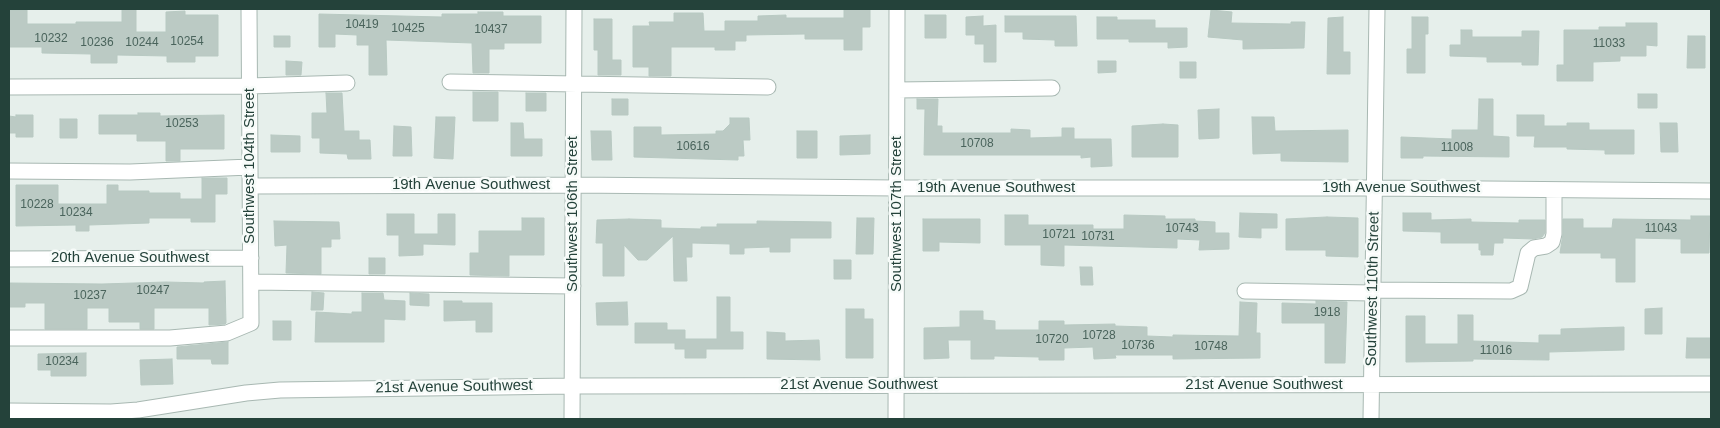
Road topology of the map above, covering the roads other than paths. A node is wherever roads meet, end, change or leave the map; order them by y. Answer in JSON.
{"nodes":[{"id":1,"x":248,"y":9,"type":"edge"},
{"id":2,"x":574,"y":9,"type":"edge"},
{"id":3,"x":897,"y":9,"type":"edge"},
{"id":4,"x":1377,"y":9,"type":"edge"},
{"id":5,"x":450,"y":82,"type":"dead end"},
{"id":6,"x":347,"y":83,"type":"dead end"},
{"id":7,"x":574,"y":84,"type":"junction"},
{"id":8,"x":249,"y":86,"type":"junction"},
{"id":9,"x":768,"y":87,"type":"dead end"},
{"id":10,"x":9,"y":88,"type":"edge"},
{"id":11,"x":1052,"y":88,"type":"dead end"},
{"id":12,"x":897,"y":90,"type":"junction"},
{"id":13,"x":250,"y":167,"type":"junction"},
{"id":14,"x":9,"y":171,"type":"edge"},
{"id":15,"x":574,"y":185,"type":"junction"},
{"id":16,"x":251,"y":186,"type":"junction"},
{"id":17,"x":897,"y":188,"type":"junction"},
{"id":18,"x":1374,"y":188,"type":"junction"},
{"id":19,"x":1554,"y":190,"type":"junction"},
{"id":20,"x":1711,"y":191,"type":"edge"},
{"id":21,"x":9,"y":258,"type":"edge"},
{"id":22,"x":251,"y":258,"type":"junction"},
{"id":23,"x":251,"y":282,"type":"junction"},
{"id":24,"x":573,"y":286,"type":"junction"},
{"id":25,"x":1245,"y":291,"type":"dead end"},
{"id":26,"x":1373,"y":291,"type":"junction"},
{"id":27,"x":9,"y":338,"type":"edge"},
{"id":28,"x":1711,"y":384,"type":"edge"},
{"id":29,"x":896,"y":385,"type":"junction"},
{"id":30,"x":1372,"y":385,"type":"junction"},
{"id":31,"x":572,"y":386,"type":"junction"},
{"id":32,"x":9,"y":411,"type":"edge"},
{"id":33,"x":572,"y":419,"type":"edge"},
{"id":34,"x":896,"y":419,"type":"edge"},
{"id":35,"x":1371,"y":419,"type":"edge"}],
"edges":[{"from":1,"to":8,"type":"street","name":"Southwest 104th Street"},
{"from":2,"to":7,"type":"street","name":"Southwest 106th Street"},
{"from":3,"to":12,"type":"street","name":"Southwest 107th Street"},
{"from":4,"to":18,"type":"street","name":"Southwest 110th Street"},
{"from":5,"to":7,"type":"street"},
{"from":6,"to":8,"type":"street"},
{"from":7,"to":9,"type":"street"},
{"from":7,"to":15,"type":"street","name":"Southwest 106th Street"},
{"from":8,"to":10,"type":"street"},
{"from":8,"to":13,"type":"street","name":"Southwest 104th Street"},
{"from":11,"to":12,"type":"street"},
{"from":12,"to":17,"type":"street","name":"Southwest 107th Street"},
{"from":13,"to":14,"type":"street"},
{"from":13,"to":16,"type":"street","name":"Southwest 104th Street"},
{"from":15,"to":16,"type":"street","name":"19th Avenue Southwest"},
{"from":15,"to":17,"type":"street","name":"19th Avenue Southwest"},
{"from":15,"to":24,"type":"street","name":"Southwest 106th Street"},
{"from":16,"to":22,"type":"street","name":"Southwest 104th Street"},
{"from":17,"to":18,"type":"street","name":"19th Avenue Southwest"},
{"from":17,"to":29,"type":"street","name":"Southwest 107th Street"},
{"from":18,"to":19,"type":"street","name":"19th Avenue Southwest"},
{"from":18,"to":26,"type":"street","name":"Southwest 110th Street"},
{"from":19,"to":20,"type":"street","name":"19th Avenue Southwest"},
{"from":19,"to":26,"type":"street"},
{"from":21,"to":22,"type":"street","name":"20th Avenue Southwest"},
{"from":22,"to":23,"type":"street","name":"Southwest 104th Street"},
{"from":23,"to":24,"type":"street"},
{"from":23,"to":27,"type":"street","name":"Southwest 104th Street"},
{"from":24,"to":31,"type":"street","name":"Southwest 106th Street"},
{"from":25,"to":26,"type":"street"},
{"from":26,"to":30,"type":"street","name":"Southwest 110th Street"},
{"from":28,"to":30,"type":"street","name":"21st Avenue Southwest"},
{"from":29,"to":30,"type":"street","name":"21st Avenue Southwest"},
{"from":29,"to":31,"type":"street","name":"21st Avenue Southwest"},
{"from":29,"to":34,"type":"street","name":"Southwest 107th Street"},
{"from":30,"to":35,"type":"street","name":"Southwest 110th Street"},
{"from":31,"to":32,"type":"street","name":"21st Avenue Southwest"},
{"from":31,"to":33,"type":"street","name":"Southwest 106th Street"}]}
